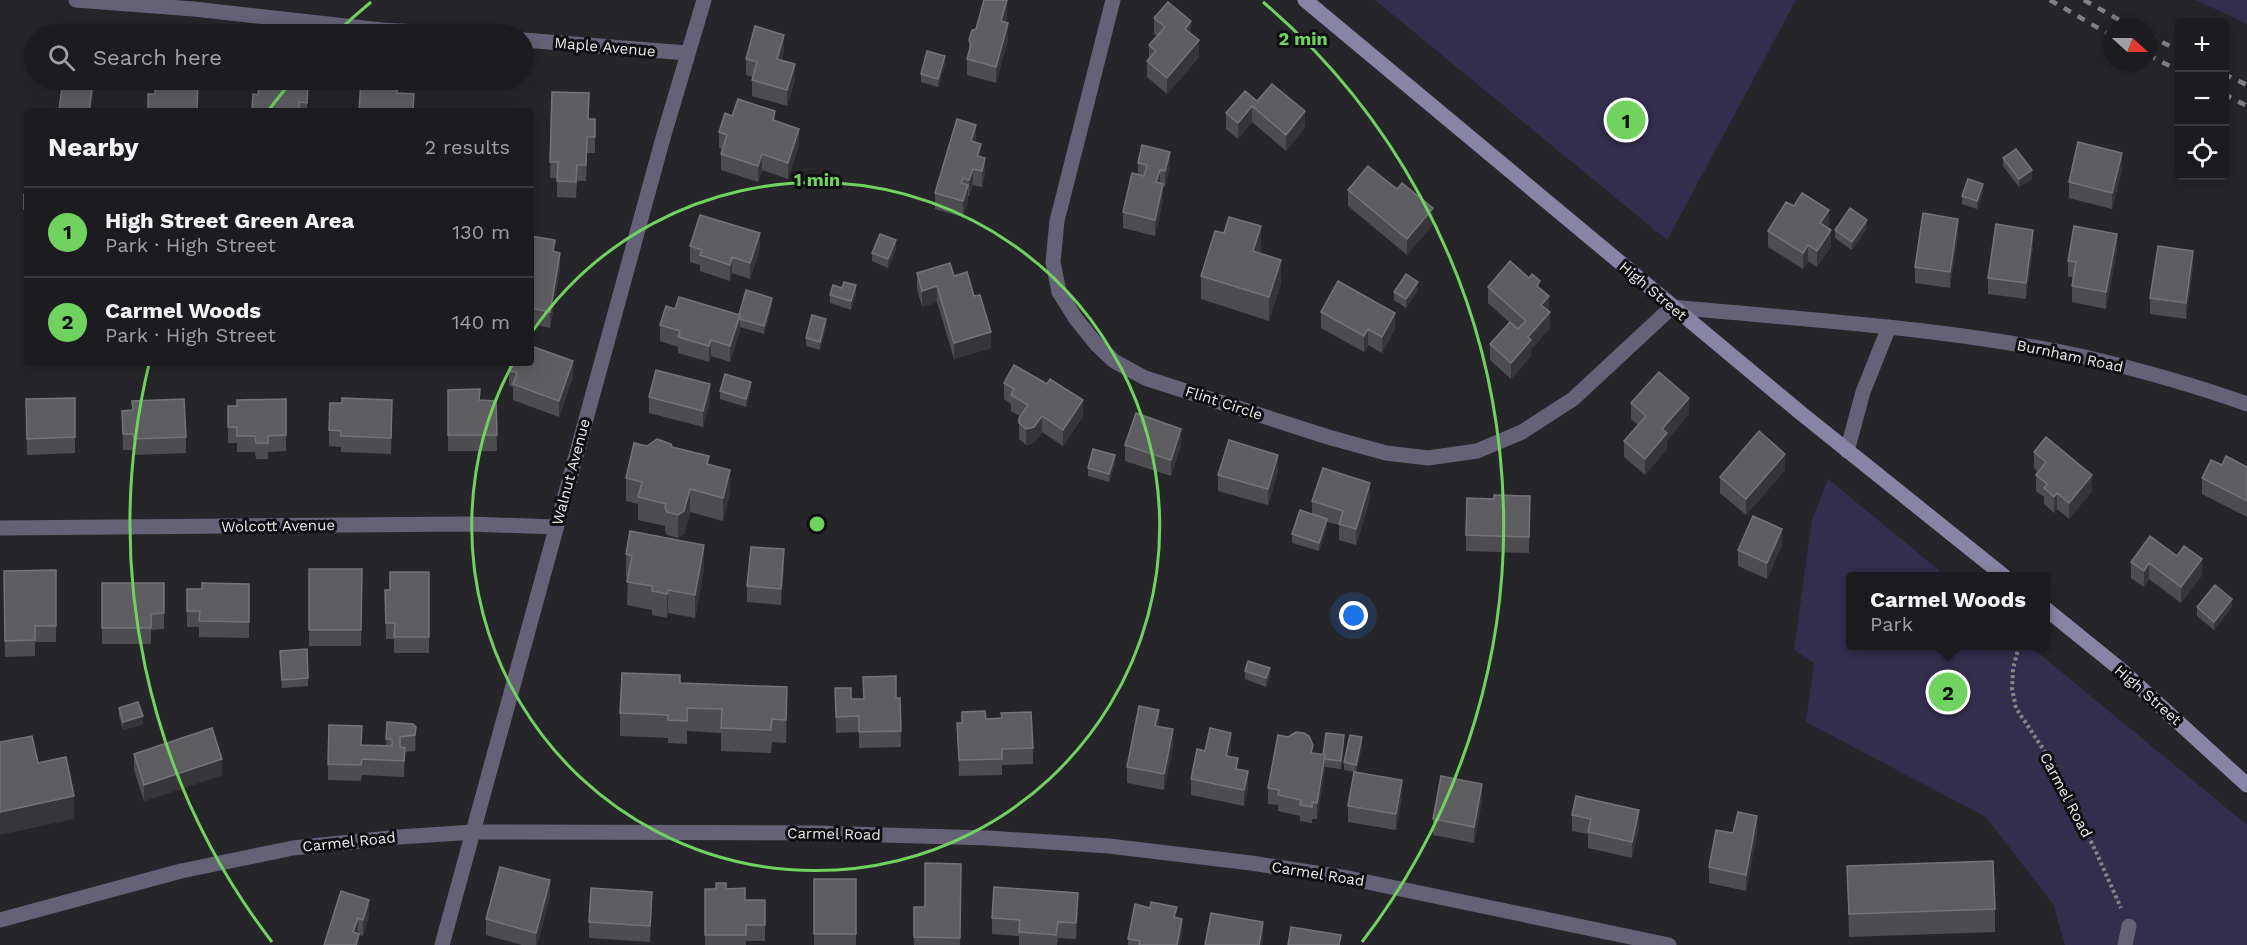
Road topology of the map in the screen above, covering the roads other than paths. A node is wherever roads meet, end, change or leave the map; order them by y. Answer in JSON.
{"nodes":[{"id":1,"x":76,"y":0,"type":"edge"},
{"id":2,"x":704,"y":0,"type":"edge"},
{"id":3,"x":1113,"y":0,"type":"edge"},
{"id":4,"x":1305,"y":0,"type":"edge"},
{"id":5,"x":328,"y":24,"type":"edge"},
{"id":6,"x":534,"y":41,"type":"edge"},
{"id":7,"x":687,"y":53,"type":"junction"},
{"id":8,"x":1672,"y":307,"type":"junction"},
{"id":9,"x":1889,"y":327,"type":"junction"},
{"id":10,"x":2247,"y":404,"type":"edge"},
{"id":11,"x":1847,"y":451,"type":"junction"},
{"id":12,"x":556,"y":527,"type":"junction"},
{"id":13,"x":0,"y":528,"type":"edge"},
{"id":14,"x":1999,"y":572,"type":"edge"},
{"id":15,"x":2050,"y":612,"type":"edge"},
{"id":16,"x":2247,"y":785,"type":"edge"},
{"id":17,"x":474,"y":832,"type":"junction"},
{"id":18,"x":0,"y":921,"type":"edge"},
{"id":19,"x":2129,"y":926,"type":"road end"},
{"id":20,"x":442,"y":945,"type":"edge"},
{"id":21,"x":1669,"y":945,"type":"edge"},
{"id":22,"x":2125,"y":945,"type":"edge"}],
"edges":[{"from":1,"to":5,"type":"street"},
{"from":2,"to":7,"type":"street","name":"Walnut Avenue"},
{"from":3,"to":8,"type":"street","name":"Flint Circle"},
{"from":4,"to":8,"type":"main road","name":"High Street"},
{"from":6,"to":7,"type":"street","name":"Maple Avenue"},
{"from":7,"to":12,"type":"street","name":"Walnut Avenue"},
{"from":8,"to":9,"type":"street","name":"Burnham Road"},
{"from":8,"to":11,"type":"main road","name":"High Street"},
{"from":9,"to":10,"type":"street","name":"Burnham Road"},
{"from":9,"to":11,"type":"street"},
{"from":11,"to":14,"type":"main road","name":"High Street"},
{"from":12,"to":13,"type":"street","name":"Wolcott Avenue"},
{"from":12,"to":17,"type":"street","name":"Walnut Avenue"},
{"from":15,"to":16,"type":"main road","name":"High Street"},
{"from":17,"to":18,"type":"street","name":"Carmel Road"},
{"from":17,"to":20,"type":"street","name":"Walnut Avenue"},
{"from":17,"to":21,"type":"street","name":"Carmel Road"},
{"from":19,"to":22,"type":"street"}]}
